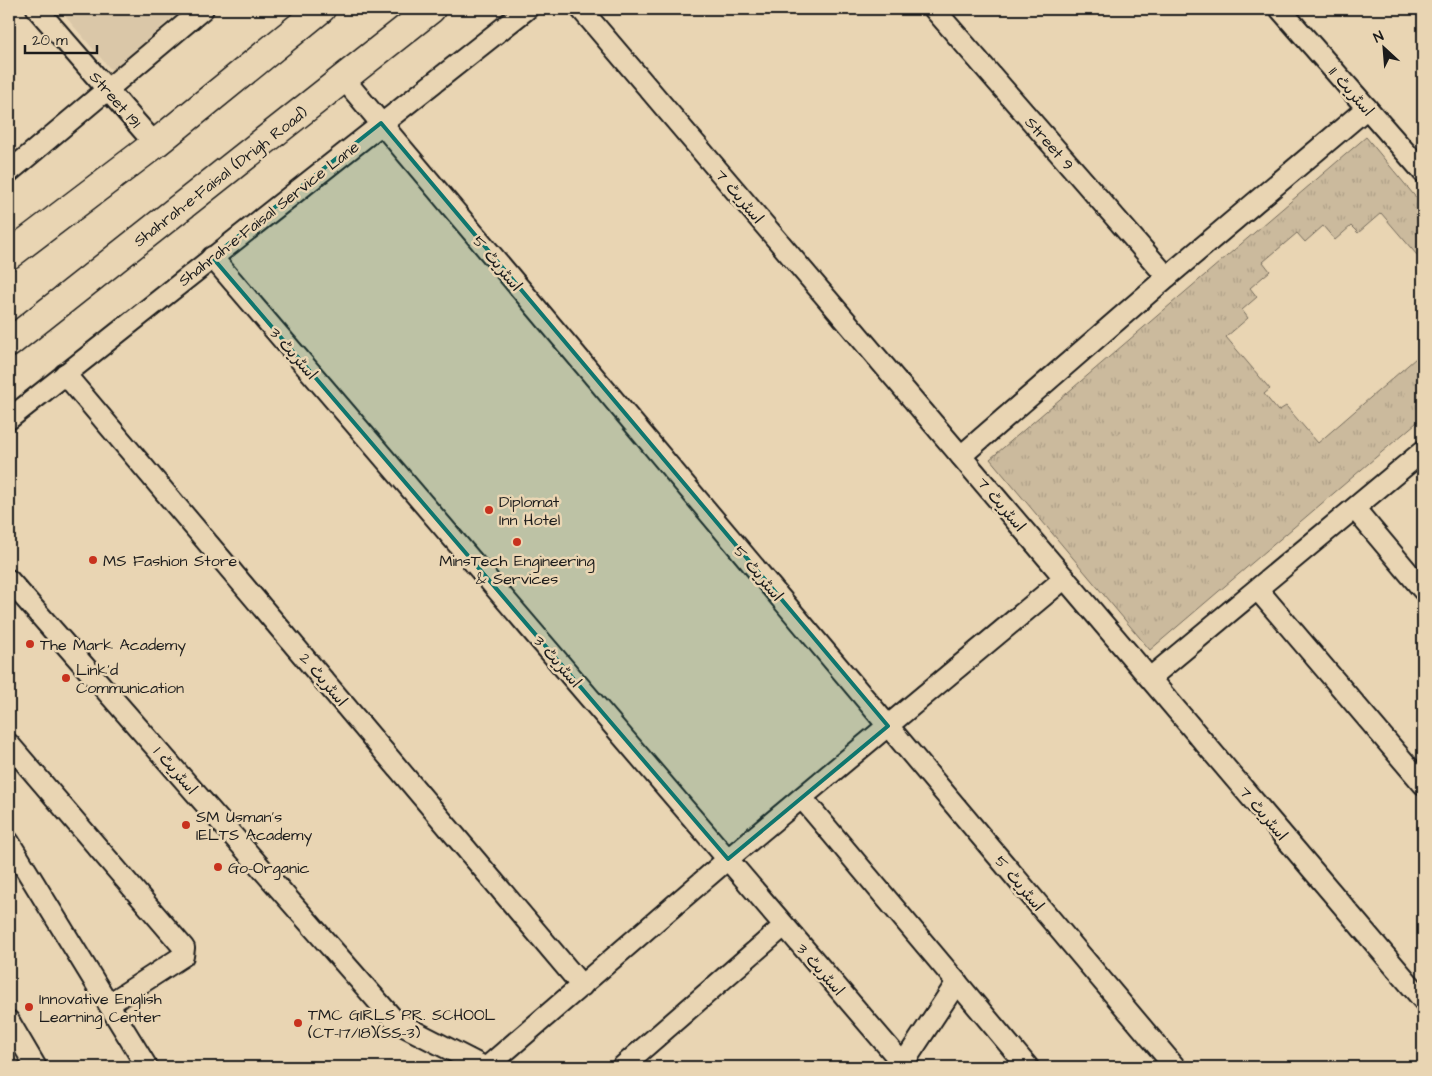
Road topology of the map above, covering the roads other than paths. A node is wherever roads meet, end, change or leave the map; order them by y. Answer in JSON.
{"nodes":[{"id":1,"x":37,"y":9,"type":"edge"},
{"id":2,"x":203,"y":9,"type":"edge"},
{"id":3,"x":320,"y":9,"type":"edge"},
{"id":4,"x":431,"y":9,"type":"edge"},
{"id":5,"x":527,"y":9,"type":"edge"},
{"id":6,"x":581,"y":9,"type":"edge"},
{"id":7,"x":934,"y":9,"type":"edge"},
{"id":8,"x":1280,"y":9,"type":"edge"},
{"id":9,"x":344,"y":78,"type":"junction"},
{"id":10,"x":108,"y":91,"type":"junction"},
{"id":11,"x":1367,"y":108,"type":"junction"},
{"id":12,"x":381,"y":123,"type":"junction"},
{"id":13,"x":155,"y":144,"type":"junction"},
{"id":14,"x":9,"y":172,"type":"edge"},
{"id":15,"x":1423,"y":172,"type":"edge"},
{"id":16,"x":9,"y":255,"type":"edge"},
{"id":17,"x":212,"y":257,"type":"junction"},
{"id":18,"x":1167,"y":277,"type":"junction"},
{"id":19,"x":9,"y":343,"type":"edge"},
{"id":20,"x":65,"y":374,"type":"junction"},
{"id":21,"x":9,"y":419,"type":"edge"},
{"id":22,"x":1423,"y":451,"type":"edge"},
{"id":23,"x":961,"y":456,"type":"junction"},
{"id":24,"x":1355,"y":509,"type":"junction"},
{"id":25,"x":1065,"y":578,"type":"junction"},
{"id":26,"x":9,"y":580,"type":"edge"},
{"id":27,"x":1258,"y":590,"type":"junction"},
{"id":28,"x":1423,"y":590,"type":"edge"},
{"id":29,"x":1150,"y":678,"type":"junction"},
{"id":30,"x":888,"y":726,"type":"junction"},
{"id":31,"x":9,"y":744,"type":"edge"},
{"id":32,"x":1423,"y":784,"type":"edge"},
{"id":33,"x":802,"y":798,"type":"junction"},
{"id":34,"x":9,"y":842,"type":"edge"},
{"id":35,"x":728,"y":859,"type":"junction"},
{"id":36,"x":784,"y":926,"type":"junction"},
{"id":37,"x":957,"y":982,"type":"junction"},
{"id":38,"x":582,"y":986,"type":"junction"},
{"id":39,"x":1423,"y":1000,"type":"edge"},
{"id":40,"x":109,"y":1004,"type":"junction"},
{"id":41,"x":9,"y":1021,"type":"edge"},
{"id":42,"x":902,"y":1066,"type":"edge"},
{"id":43,"x":36,"y":1067,"type":"edge"},
{"id":44,"x":147,"y":1067,"type":"edge"},
{"id":45,"x":486,"y":1067,"type":"edge"},
{"id":46,"x":622,"y":1067,"type":"edge"},
{"id":47,"x":1028,"y":1067,"type":"edge"},
{"id":48,"x":1175,"y":1067,"type":"edge"}],
"edges":[{"from":1,"to":10,"type":"street","name":"Street 191"},
{"from":2,"to":10,"type":"street"},
{"from":3,"to":13,"type":"highway"},
{"from":4,"to":9,"type":"highway","name":"Shahrah-e-Faisal (Drigh Road)"},
{"from":5,"to":12,"type":"street","name":"Shahrah-e-Faisal Service Lane"},
{"from":6,"to":23,"type":"street","name":"اسٹریٹ 7"},
{"from":7,"to":18,"type":"street","name":"Street 9"},
{"from":8,"to":11,"type":"street","name":"اسٹریٹ 11"},
{"from":9,"to":12,"type":"street","name":"اسٹریٹ 5"},
{"from":9,"to":19,"type":"highway","name":"Shahrah-e-Faisal (Drigh Road)"},
{"from":10,"to":13,"type":"street","name":"Street 191"},
{"from":10,"to":14,"type":"street"},
{"from":11,"to":15,"type":"street","name":"اسٹریٹ 11"},
{"from":11,"to":18,"type":"street"},
{"from":12,"to":17,"type":"street","name":"Shahrah-e-Faisal Service Lane"},
{"from":12,"to":30,"type":"street","name":"اسٹریٹ 5"},
{"from":13,"to":16,"type":"highway"},
{"from":17,"to":20,"type":"street","name":"Shahrah-e-Faisal Service Lane"},
{"from":17,"to":35,"type":"street","name":"اسٹریٹ 3"},
{"from":18,"to":23,"type":"street"},
{"from":20,"to":21,"type":"street","name":"Shahrah-e-Faisal Service Lane"},
{"from":20,"to":38,"type":"street","name":"اسٹریٹ 2"},
{"from":22,"to":24,"type":"street"},
{"from":23,"to":25,"type":"street","name":"اسٹریٹ 7"},
{"from":24,"to":27,"type":"street"},
{"from":24,"to":28,"type":"street"},
{"from":25,"to":29,"type":"street","name":"اسٹریٹ 7"},
{"from":25,"to":30,"type":"street"},
{"from":26,"to":45,"type":"street","name":"اسٹریٹ 1"},
{"from":27,"to":29,"type":"street"},
{"from":27,"to":32,"type":"street"},
{"from":29,"to":39,"type":"street","name":"اسٹریٹ 7"},
{"from":30,"to":33,"type":"street"},
{"from":30,"to":48,"type":"street","name":"اسٹریٹ 5"},
{"from":31,"to":40,"type":"street"},
{"from":33,"to":35,"type":"street"},
{"from":33,"to":37,"type":"street"},
{"from":34,"to":40,"type":"street"},
{"from":35,"to":36,"type":"street","name":"اسٹریٹ 3"},
{"from":35,"to":38,"type":"street"},
{"from":36,"to":42,"type":"street","name":"اسٹریٹ 3"},
{"from":36,"to":46,"type":"street"},
{"from":37,"to":42,"type":"street"},
{"from":37,"to":47,"type":"street"},
{"from":38,"to":45,"type":"street"},
{"from":40,"to":44,"type":"street"},
{"from":41,"to":43,"type":"street"}]}
